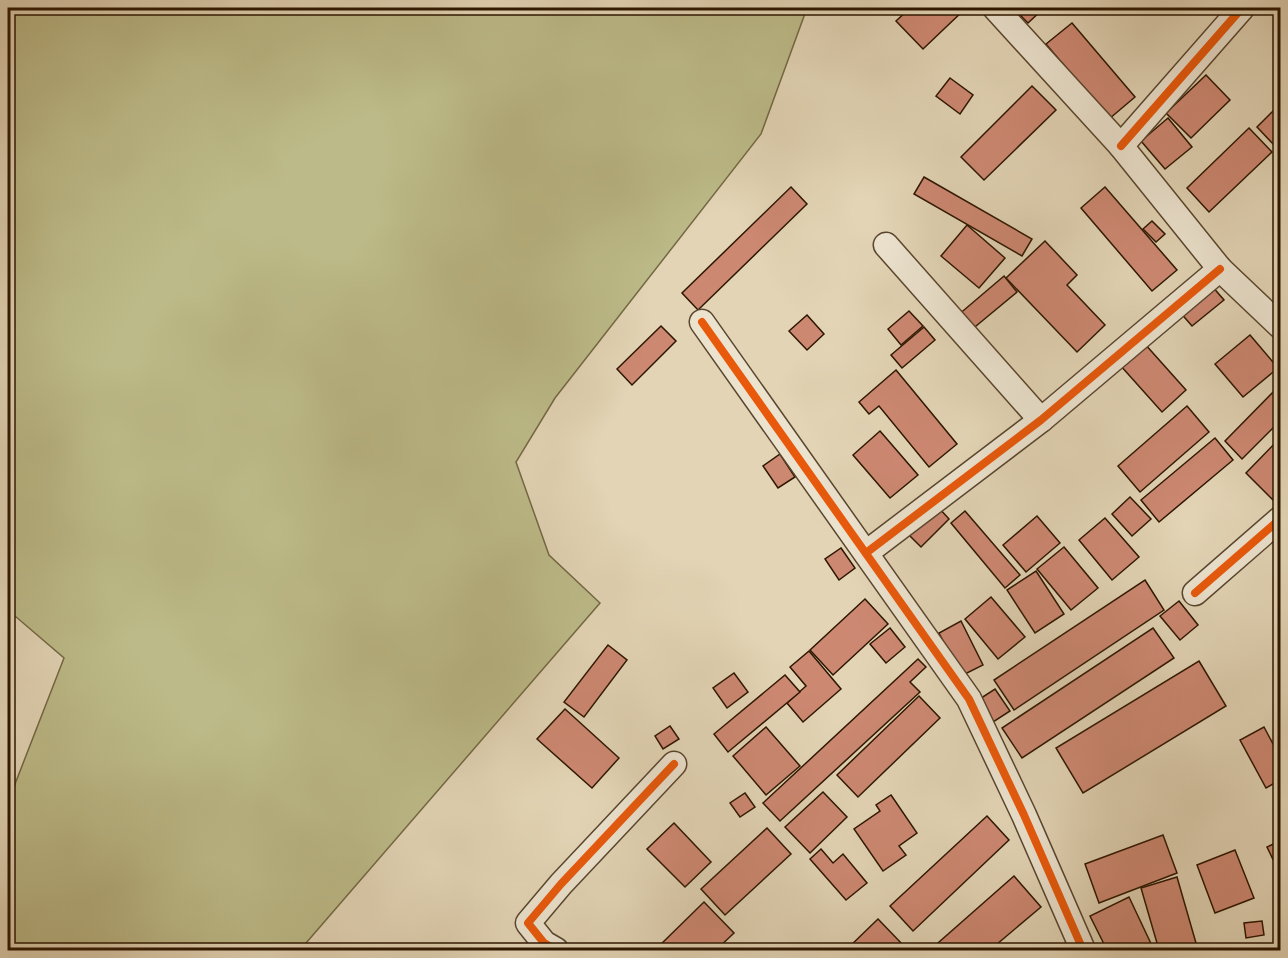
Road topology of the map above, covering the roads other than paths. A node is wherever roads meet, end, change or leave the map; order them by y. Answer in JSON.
{"nodes":[{"id":1,"x":995,"y":8,"type":"edge"},
{"id":2,"x":1242,"y":8,"type":"edge"},
{"id":3,"x":1121,"y":146,"type":"junction"},
{"id":4,"x":886,"y":245,"type":"dead end"},
{"id":5,"x":1220,"y":269,"type":"junction"},
{"id":6,"x":1278,"y":321,"type":"edge"},
{"id":7,"x":702,"y":322,"type":"dead end"},
{"id":8,"x":1041,"y":420,"type":"junction"},
{"id":9,"x":1281,"y":519,"type":"edge"},
{"id":10,"x":866,"y":553,"type":"junction"},
{"id":11,"x":1195,"y":593,"type":"dead end"},
{"id":12,"x":675,"y":764,"type":"dead end"},
{"id":13,"x":556,"y":951,"type":"edge"},
{"id":14,"x":1083,"y":951,"type":"edge"}],
"edges":[{"from":1,"to":3,"type":"street"},
{"from":2,"to":3,"type":"street"},
{"from":3,"to":5,"type":"street"},
{"from":4,"to":8,"type":"street"},
{"from":5,"to":6,"type":"street"},
{"from":5,"to":8,"type":"street"},
{"from":7,"to":10,"type":"street"},
{"from":8,"to":10,"type":"street"},
{"from":9,"to":11,"type":"street"},
{"from":10,"to":14,"type":"street"},
{"from":12,"to":13,"type":"street"}]}
